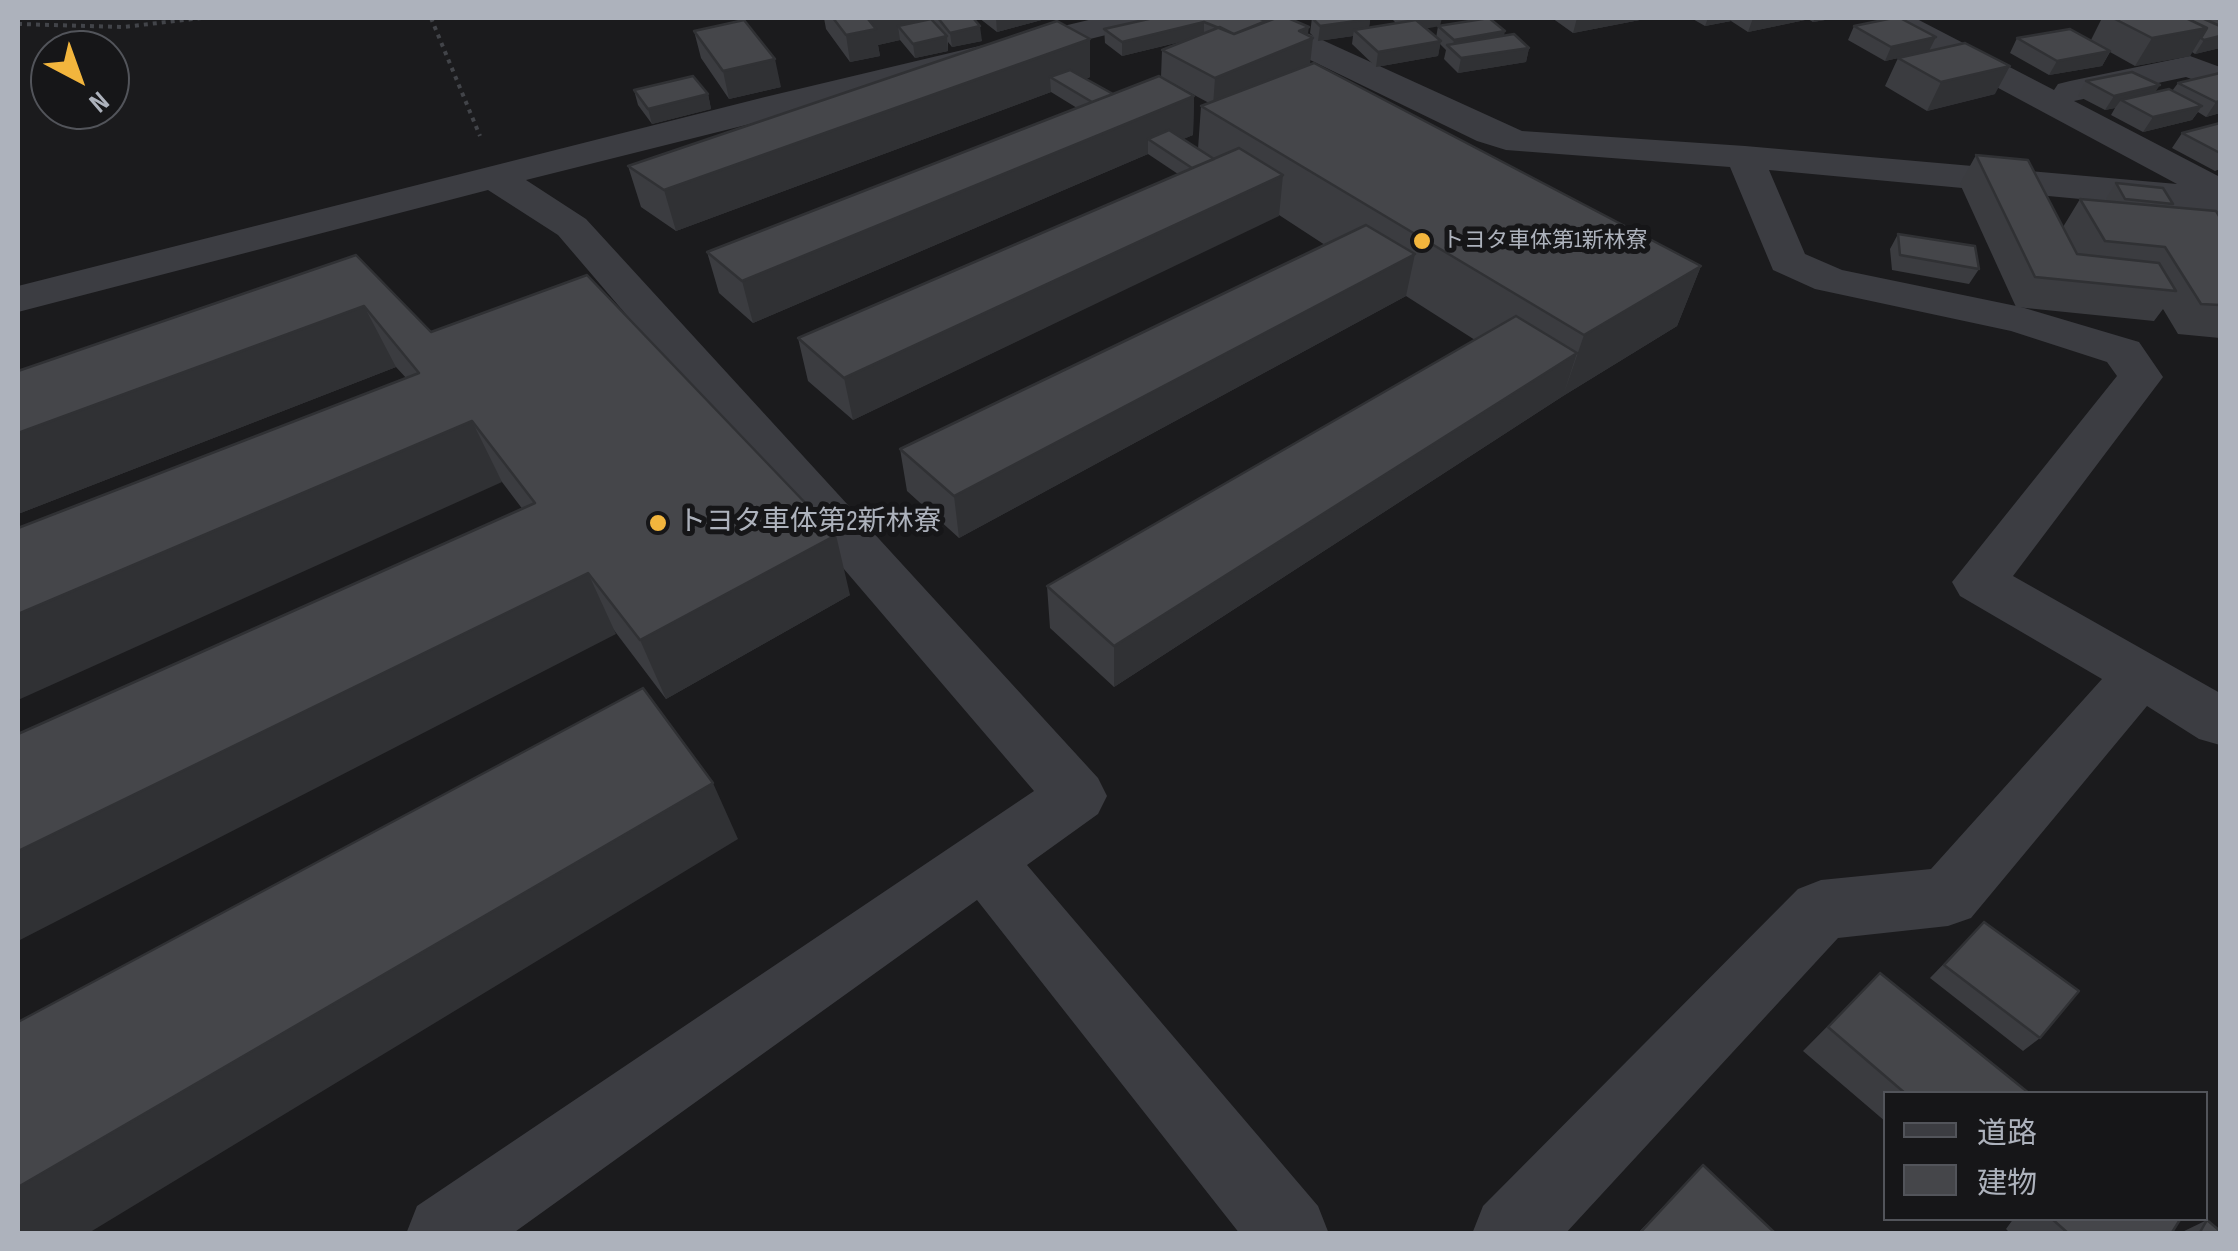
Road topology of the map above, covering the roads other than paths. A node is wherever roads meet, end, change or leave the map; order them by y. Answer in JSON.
{"nodes":[{"id":1,"x":1135,"y":18,"type":"edge"},
{"id":2,"x":1249,"y":18,"type":"edge"},
{"id":3,"x":1892,"y":18,"type":"edge"},
{"id":4,"x":2220,"y":80,"type":"edge"},
{"id":5,"x":2043,"y":97,"type":"junction"},
{"id":6,"x":1745,"y":156,"type":"junction"},
{"id":7,"x":498,"y":178,"type":"junction"},
{"id":8,"x":2220,"y":192,"type":"edge"},
{"id":9,"x":2220,"y":200,"type":"edge"},
{"id":10,"x":18,"y":299,"type":"edge"},
{"id":11,"x":2141,"y":674,"type":"junction"},
{"id":12,"x":2220,"y":722,"type":"edge"},
{"id":13,"x":983,"y":858,"type":"junction"},
{"id":14,"x":445,"y":1234,"type":"edge"},
{"id":15,"x":1290,"y":1234,"type":"edge"},
{"id":16,"x":1511,"y":1234,"type":"edge"}],
"edges":[{"from":1,"to":7,"type":"street"},
{"from":2,"to":6,"type":"street"},
{"from":3,"to":5,"type":"street"},
{"from":4,"to":5,"type":"street"},
{"from":5,"to":8,"type":"street"},
{"from":6,"to":9,"type":"street"},
{"from":6,"to":11,"type":"street"},
{"from":7,"to":10,"type":"street"},
{"from":7,"to":13,"type":"street"},
{"from":11,"to":12,"type":"street"},
{"from":11,"to":16,"type":"street"},
{"from":13,"to":14,"type":"street"},
{"from":13,"to":15,"type":"street"}]}
